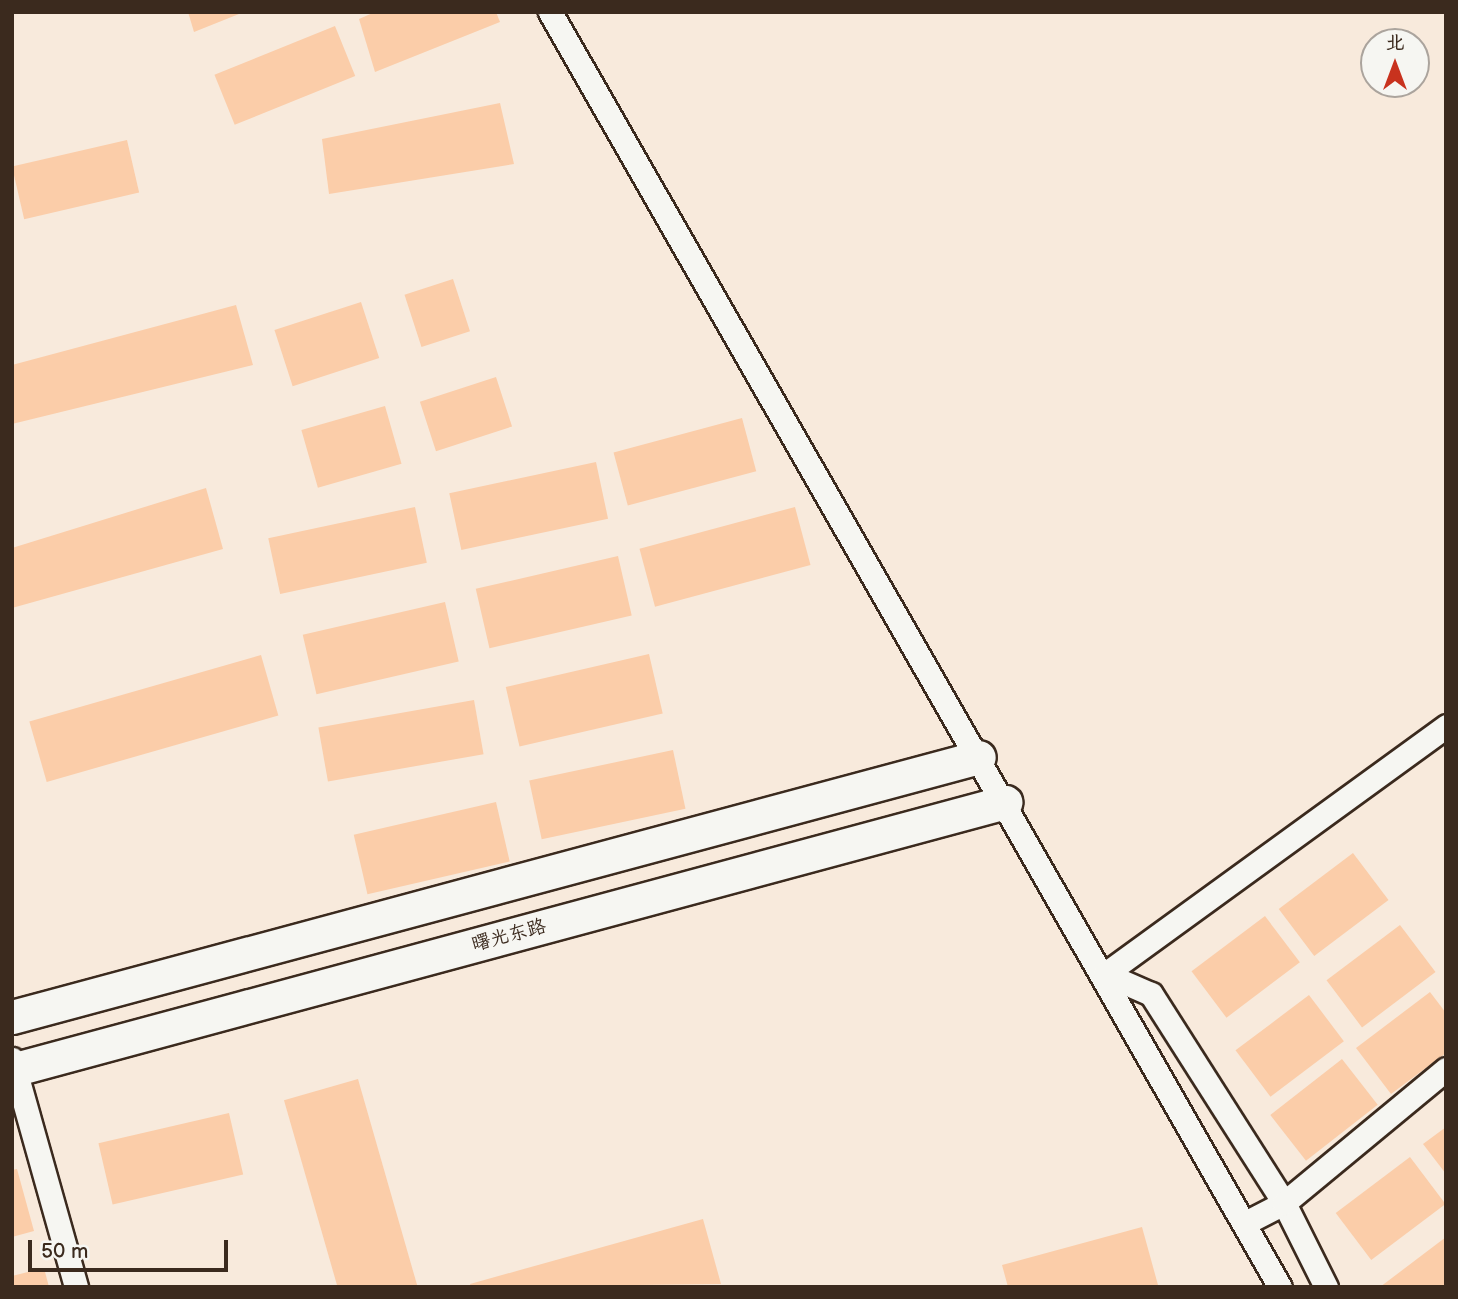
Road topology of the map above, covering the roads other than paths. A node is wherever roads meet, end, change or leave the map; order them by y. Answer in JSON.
{"nodes":[{"id":1,"x":550,"y":12,"type":"edge"},
{"id":2,"x":1446,"y":726,"type":"edge"},
{"id":3,"x":979,"y":757,"type":"junction"},
{"id":4,"x":1005,"y":802,"type":"junction"},
{"id":5,"x":1105,"y":974,"type":"junction"},
{"id":6,"x":12,"y":1017,"type":"edge"},
{"id":7,"x":13,"y":1066,"type":"edge"},
{"id":8,"x":1446,"y":1069,"type":"edge"},
{"id":9,"x":1284,"y":1203,"type":"junction"},
{"id":10,"x":1247,"y":1222,"type":"junction"},
{"id":11,"x":76,"y":1287,"type":"edge"},
{"id":12,"x":1280,"y":1287,"type":"edge"},
{"id":13,"x":1326,"y":1287,"type":"edge"}],
"edges":[{"from":1,"to":3,"type":"street"},
{"from":2,"to":5,"type":"street"},
{"from":3,"to":4,"type":"street"},
{"from":3,"to":6,"type":"main road"},
{"from":4,"to":5,"type":"street"},
{"from":4,"to":7,"type":"main road","name":"曙光东路"},
{"from":5,"to":9,"type":"street"},
{"from":5,"to":10,"type":"street"},
{"from":7,"to":11,"type":"street"},
{"from":8,"to":9,"type":"street"},
{"from":9,"to":10,"type":"street"},
{"from":9,"to":13,"type":"street"},
{"from":10,"to":12,"type":"street"}]}
